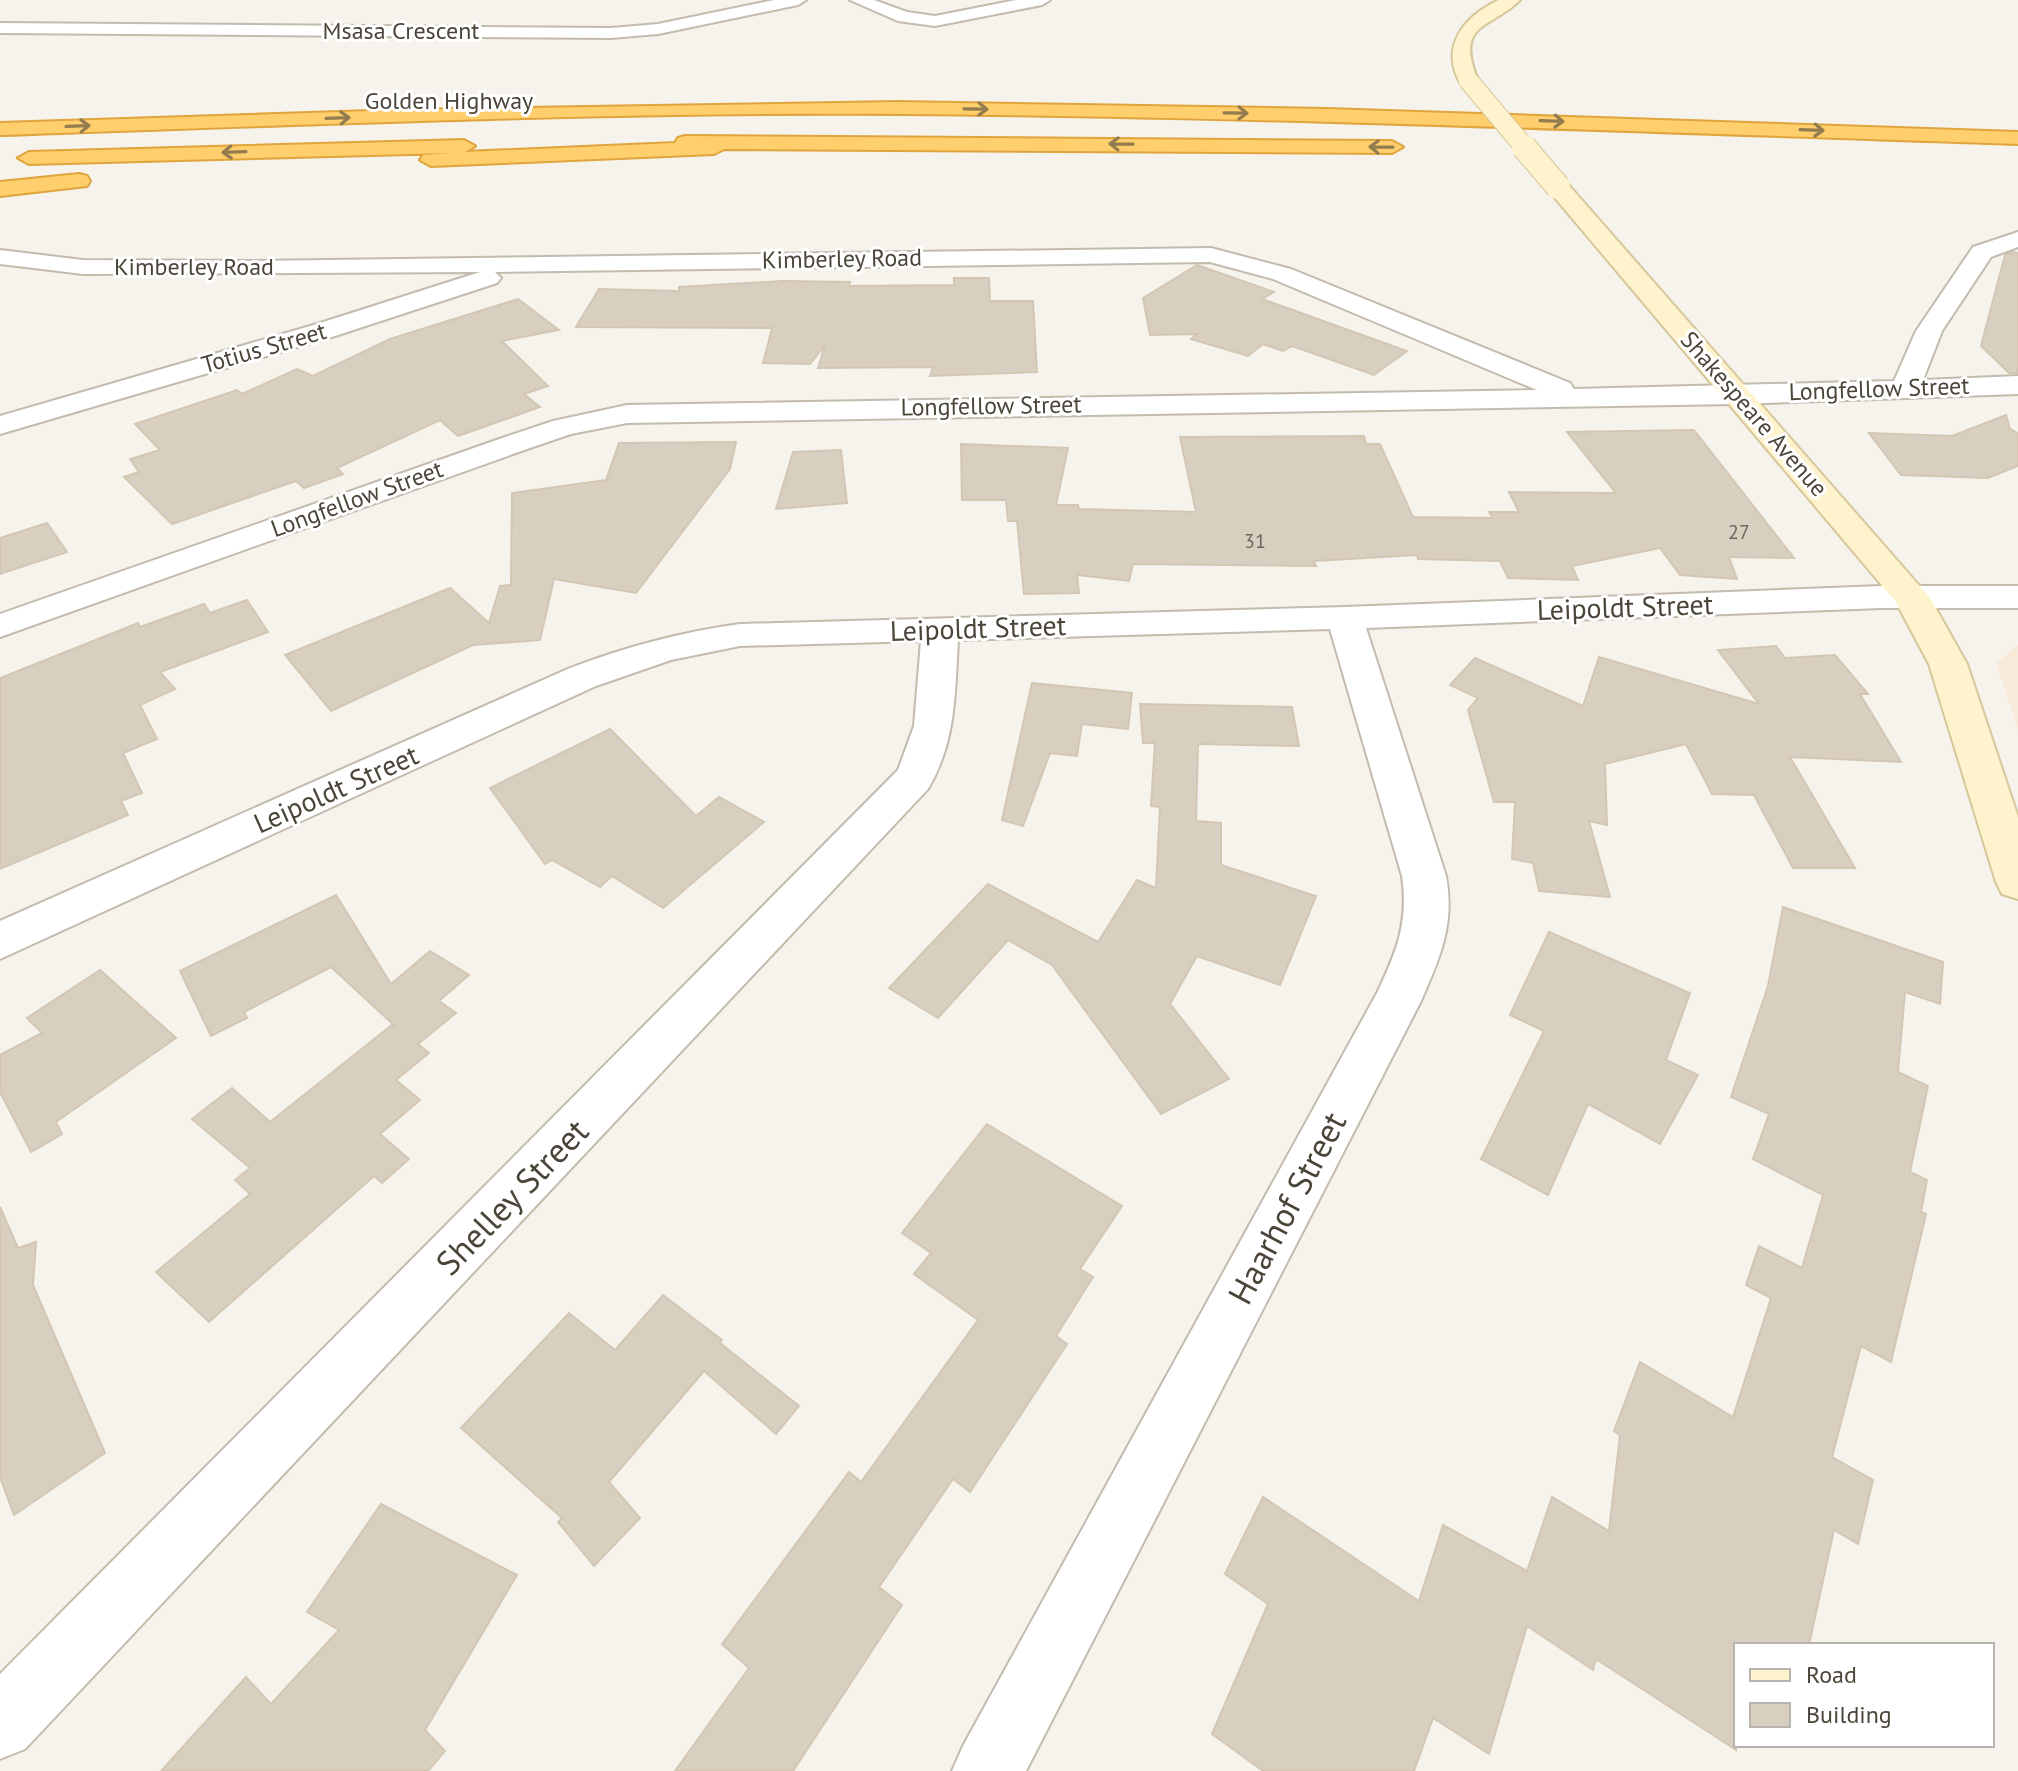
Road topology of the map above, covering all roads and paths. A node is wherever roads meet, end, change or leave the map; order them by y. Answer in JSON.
{"nodes":[{"id":1,"x":798,"y":0,"type":"edge"},
{"id":2,"x":858,"y":0,"type":"edge"},
{"id":3,"x":1042,"y":0,"type":"edge"},
{"id":4,"x":1512,"y":0,"type":"edge"},
{"id":5,"x":0,"y":28,"type":"edge"},
{"id":6,"x":268,"y":100,"type":"dead end"},
{"id":7,"x":898,"y":108,"type":"junction"},
{"id":8,"x":0,"y":129,"type":"edge"},
{"id":9,"x":2018,"y":138,"type":"edge"},
{"id":10,"x":872,"y":141,"type":"junction"},
{"id":11,"x":1413,"y":147,"type":"dead end"},
{"id":12,"x":1493,"y":149,"type":"dead end"},
{"id":13,"x":1557,"y":150,"type":"dead end"},
{"id":14,"x":0,"y":159,"type":"edge"},
{"id":15,"x":143,"y":177,"type":"dead end"},
{"id":16,"x":96,"y":180,"type":"dead end"},
{"id":17,"x":0,"y":189,"type":"edge"},
{"id":18,"x":2018,"y":239,"type":"edge"},
{"id":19,"x":0,"y":257,"type":"edge"},
{"id":20,"x":526,"y":265,"type":"junction"},
{"id":21,"x":83,"y":267,"type":"junction"},
{"id":22,"x":11,"y":285,"type":"dead end"},
{"id":23,"x":2018,"y":385,"type":"edge"},
{"id":24,"x":1906,"y":387,"type":"junction"},
{"id":25,"x":1574,"y":395,"type":"junction"},
{"id":26,"x":1735,"y":395,"type":"junction"},
{"id":27,"x":0,"y":425,"type":"edge"},
{"id":28,"x":2018,"y":597,"type":"edge"},
{"id":29,"x":1912,"y":598,"type":"junction"},
{"id":30,"x":1345,"y":618,"type":"junction"},
{"id":31,"x":0,"y":626,"type":"edge"},
{"id":32,"x":940,"y":630,"type":"junction"},
{"id":33,"x":2018,"y":882,"type":"edge"},
{"id":34,"x":0,"y":941,"type":"edge"},
{"id":35,"x":0,"y":1724,"type":"edge"},
{"id":36,"x":988,"y":1771,"type":"edge"}],
"edges":[{"from":1,"to":5,"type":"street","name":"Msasa Crescent"},
{"from":2,"to":3,"type":"street"},
{"from":4,"to":26,"type":"street","name":"Shakespeare Avenue","bridge":true},
{"from":6,"to":7,"type":"highway","name":"Golden Highway"},
{"from":8,"to":7,"type":"highway","one_way":true},
{"from":7,"to":9,"type":"highway","one_way":true},
{"from":11,"to":10,"type":"highway","one_way":true},
{"from":10,"to":14,"type":"highway","one_way":true},
{"from":10,"to":15,"type":"highway"},
{"from":12,"to":13,"type":"highway"},
{"from":16,"to":17,"type":"highway"},
{"from":18,"to":24,"type":"street"},
{"from":19,"to":21,"type":"street"},
{"from":20,"to":21,"type":"street","name":"Kimberley Road"},
{"from":20,"to":25,"type":"street","name":"Kimberley Road"},
{"from":20,"to":27,"type":"street","name":"Totius Street"},
{"from":21,"to":22,"type":"street"},
{"from":23,"to":24,"type":"street","name":"Longfellow Street"},
{"from":24,"to":26,"type":"street","name":"Longfellow Street"},
{"from":25,"to":26,"type":"street","name":"Longfellow Street"},
{"from":25,"to":31,"type":"street","name":"Longfellow Street"},
{"from":26,"to":29,"type":"street","name":"Shakespeare Avenue"},
{"from":28,"to":29,"type":"street","name":"Leipoldt Street"},
{"from":29,"to":30,"type":"street","name":"Leipoldt Street"},
{"from":29,"to":33,"type":"street","name":"Shakespeare Avenue"},
{"from":30,"to":32,"type":"street","name":"Leipoldt Street"},
{"from":30,"to":36,"type":"street","name":"Haarhof Street"},
{"from":32,"to":34,"type":"street","name":"Leipoldt Street"},
{"from":32,"to":35,"type":"street","name":"Shelley Street"}]}
